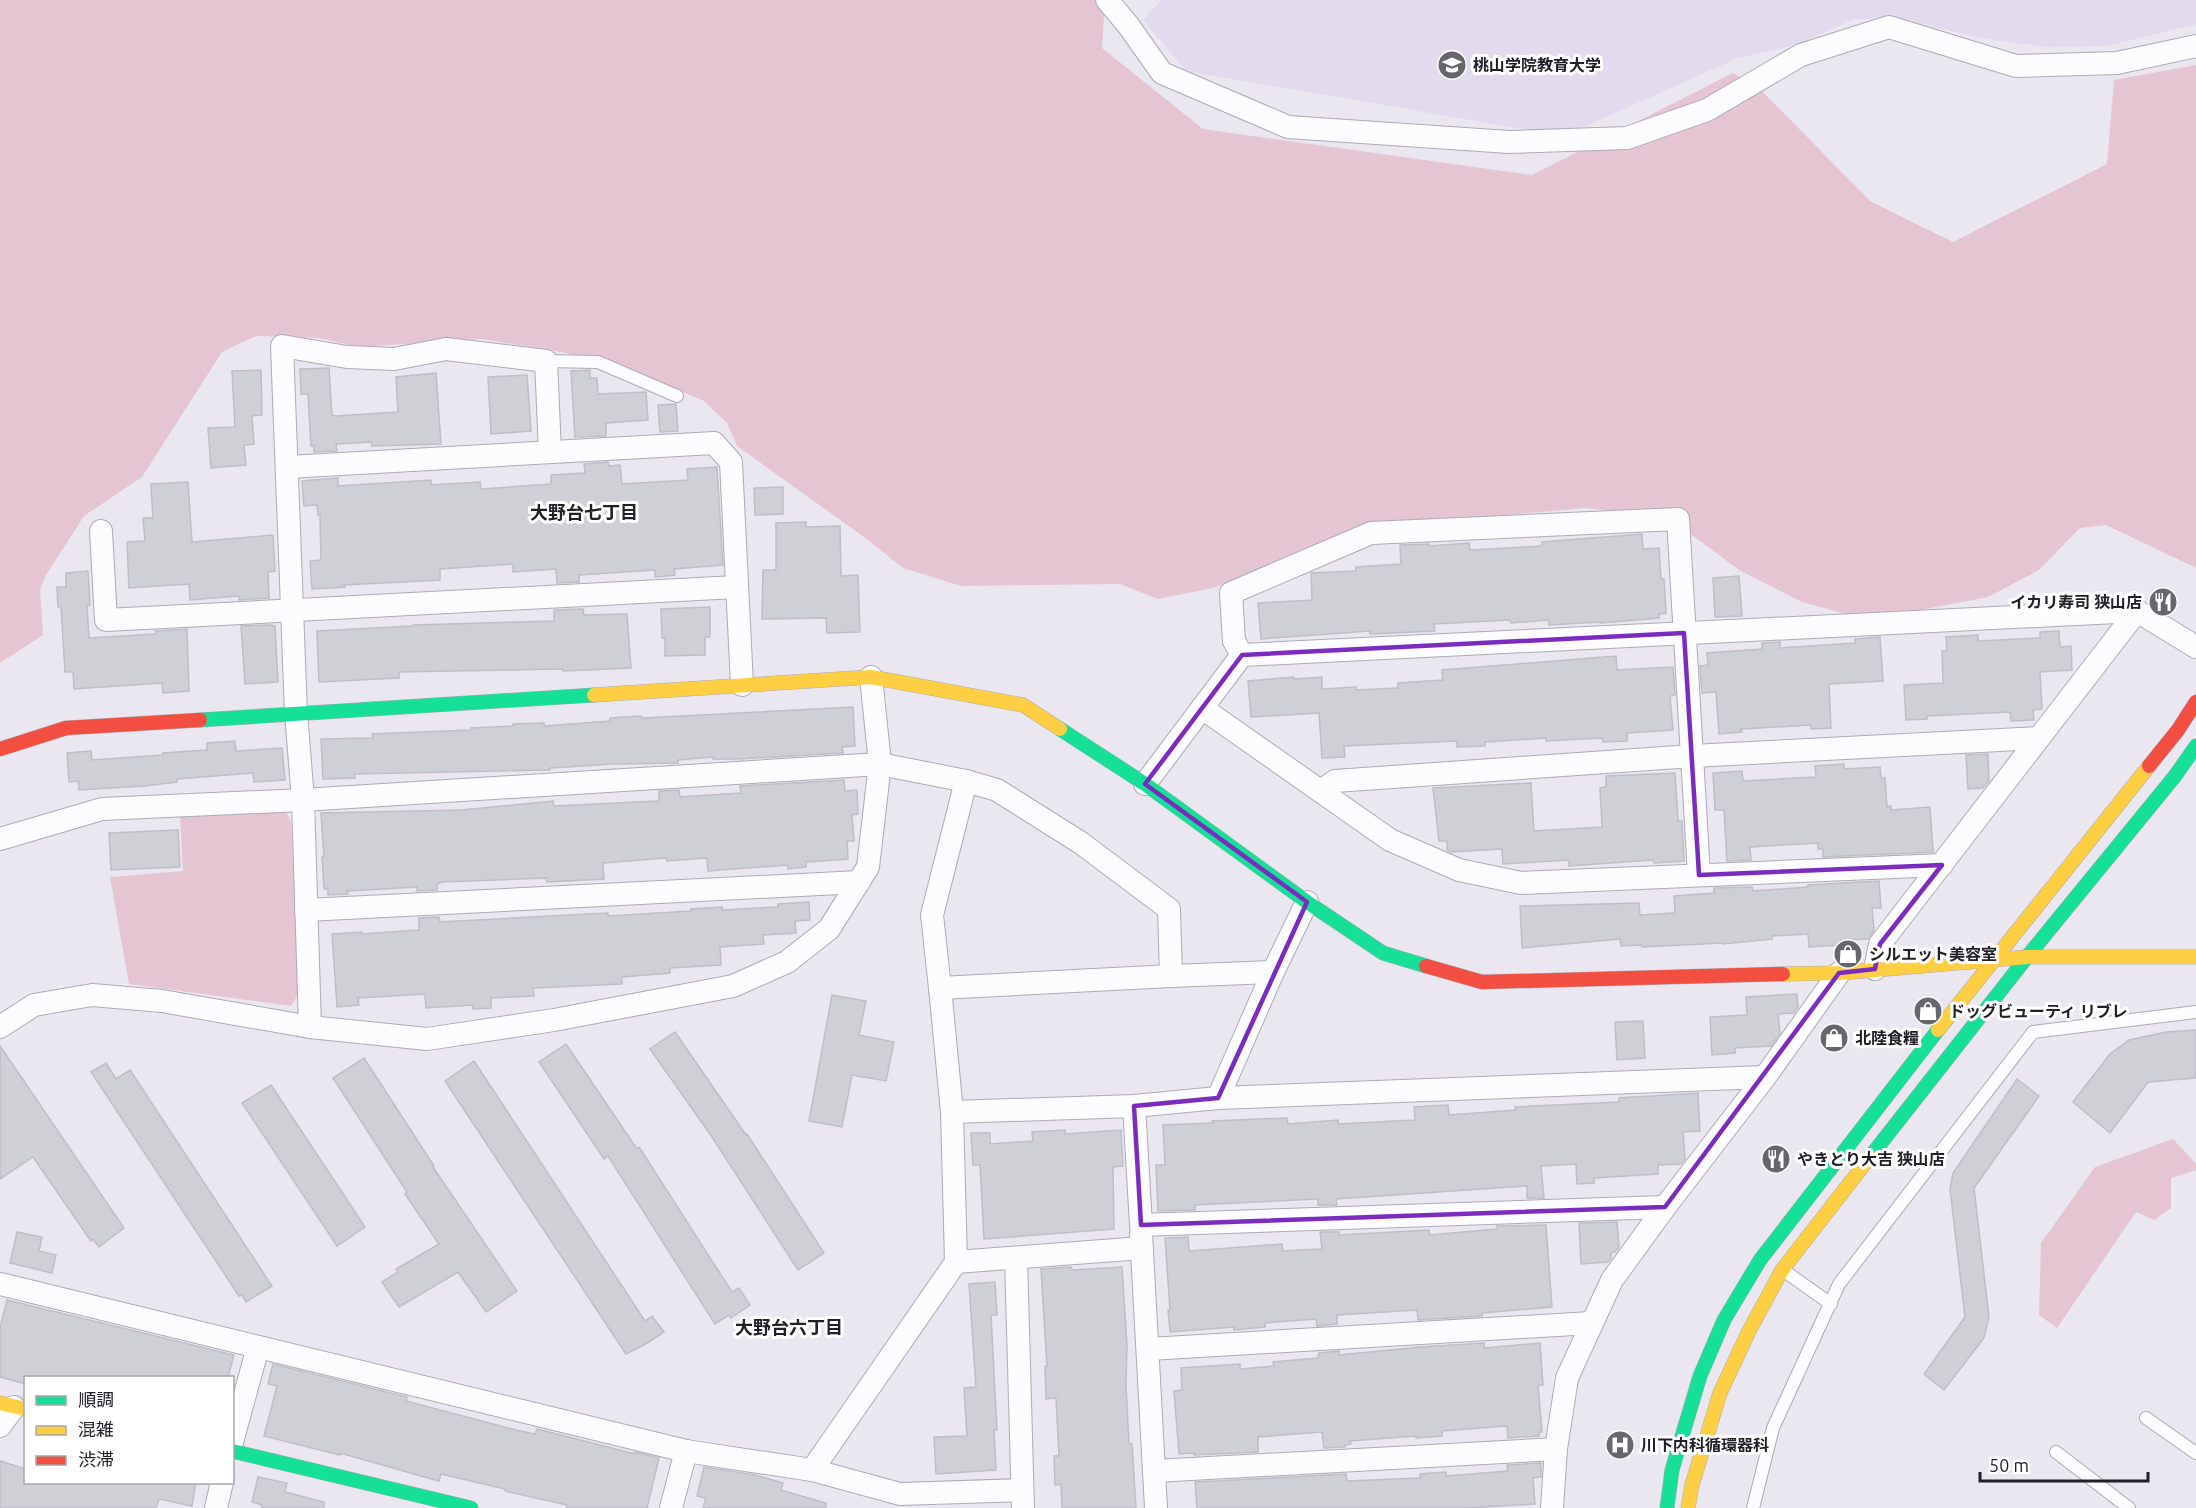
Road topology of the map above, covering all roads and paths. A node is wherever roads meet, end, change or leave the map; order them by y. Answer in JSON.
{"nodes":[{"id":1,"x":1107,"y":0,"type":"edge"},
{"id":2,"x":2196,"y":46,"type":"edge"},
{"id":3,"x":546,"y":361,"type":"junction"},
{"id":4,"x":677,"y":396,"type":"dead end"},
{"id":5,"x":550,"y":452,"type":"junction"},
{"id":6,"x":288,"y":467,"type":"junction"},
{"id":7,"x":101,"y":531,"type":"dead end"},
{"id":8,"x":736,"y":587,"type":"junction"},
{"id":9,"x":293,"y":611,"type":"junction"},
{"id":10,"x":2137,"y":611,"type":"junction"},
{"id":11,"x":1684,"y":633,"type":"junction"},
{"id":12,"x":2196,"y":647,"type":"edge"},
{"id":13,"x":1242,"y":655,"type":"junction"},
{"id":14,"x":871,"y":677,"type":"junction"},
{"id":15,"x":742,"y":685,"type":"junction"},
{"id":16,"x":2196,"y":702,"type":"edge"},
{"id":17,"x":1203,"y":708,"type":"junction"},
{"id":18,"x":296,"y":713,"type":"junction"},
{"id":19,"x":2039,"y":738,"type":"junction"},
{"id":20,"x":2196,"y":746,"type":"edge"},
{"id":21,"x":0,"y":749,"type":"edge"},
{"id":22,"x":1692,"y":756,"type":"junction"},
{"id":23,"x":880,"y":764,"type":"junction"},
{"id":24,"x":966,"y":781,"type":"junction"},
{"id":25,"x":1145,"y":784,"type":"junction"},
{"id":26,"x":1321,"y":791,"type":"junction"},
{"id":27,"x":303,"y":800,"type":"junction"},
{"id":28,"x":0,"y":839,"type":"edge"},
{"id":29,"x":1942,"y":865,"type":"junction"},
{"id":30,"x":1699,"y":875,"type":"junction"},
{"id":31,"x":858,"y":882,"type":"junction"},
{"id":32,"x":1307,"y":902,"type":"junction"},
{"id":33,"x":306,"y":910,"type":"junction"},
{"id":34,"x":2027,"y":957,"type":"junction"},
{"id":35,"x":2196,"y":957,"type":"edge"},
{"id":36,"x":1990,"y":961,"type":"junction"},
{"id":37,"x":1875,"y":969,"type":"junction"},
{"id":38,"x":1273,"y":972,"type":"junction"},
{"id":39,"x":1839,"y":973,"type":"junction"},
{"id":40,"x":1171,"y":976,"type":"junction"},
{"id":41,"x":940,"y":988,"type":"junction"},
{"id":42,"x":2196,"y":1012,"type":"edge"},
{"id":43,"x":0,"y":1027,"type":"edge"},
{"id":44,"x":309,"y":1027,"type":"junction"},
{"id":45,"x":1765,"y":1077,"type":"junction"},
{"id":46,"x":1218,"y":1098,"type":"junction"},
{"id":47,"x":1134,"y":1106,"type":"junction"},
{"id":48,"x":951,"y":1112,"type":"junction"},
{"id":49,"x":1665,"y":1207,"type":"junction"},
{"id":50,"x":1141,"y":1225,"type":"junction"},
{"id":51,"x":1142,"y":1248,"type":"junction"},
{"id":52,"x":1016,"y":1258,"type":"junction"},
{"id":53,"x":956,"y":1262,"type":"junction"},
{"id":54,"x":1782,"y":1270,"type":"junction"},
{"id":55,"x":0,"y":1284,"type":"edge"},
{"id":56,"x":1831,"y":1304,"type":"junction"},
{"id":57,"x":1591,"y":1323,"type":"junction"},
{"id":58,"x":258,"y":1347,"type":"junction"},
{"id":59,"x":1149,"y":1349,"type":"junction"},
{"id":60,"x":13,"y":1406,"type":"edge"},
{"id":61,"x":2146,"y":1418,"type":"dead end"},
{"id":62,"x":0,"y":1426,"type":"edge"},
{"id":63,"x":234,"y":1435,"type":"edge"},
{"id":64,"x":1556,"y":1449,"type":"junction"},
{"id":65,"x":234,"y":1451,"type":"edge"},
{"id":66,"x":686,"y":1451,"type":"junction"},
{"id":67,"x":2056,"y":1452,"type":"dead end"},
{"id":68,"x":2196,"y":1453,"type":"edge"},
{"id":69,"x":812,"y":1470,"type":"junction"},
{"id":70,"x":1155,"y":1472,"type":"junction"},
{"id":71,"x":222,"y":1484,"type":"edge"},
{"id":72,"x":1022,"y":1499,"type":"edge"},
{"id":73,"x":216,"y":1508,"type":"edge"},
{"id":74,"x":471,"y":1508,"type":"edge"},
{"id":75,"x":671,"y":1508,"type":"edge"},
{"id":76,"x":1156,"y":1508,"type":"edge"},
{"id":77,"x":1552,"y":1508,"type":"edge"},
{"id":78,"x":1666,"y":1508,"type":"edge"},
{"id":79,"x":1688,"y":1508,"type":"edge"},
{"id":80,"x":1753,"y":1508,"type":"edge"},
{"id":81,"x":2129,"y":1508,"type":"edge"}],
"edges":[{"from":1,"to":2,"type":"street"},
{"from":3,"to":4,"type":"lane"},
{"from":3,"to":5,"type":"street"},
{"from":3,"to":6,"type":"street"},
{"from":5,"to":6,"type":"street"},
{"from":5,"to":8,"type":"street"},
{"from":6,"to":9,"type":"street"},
{"from":7,"to":9,"type":"street"},
{"from":8,"to":9,"type":"street"},
{"from":8,"to":15,"type":"street"},
{"from":9,"to":18,"type":"street"},
{"from":10,"to":11,"type":"street"},
{"from":10,"to":12,"type":"street"},
{"from":10,"to":19,"type":"street"},
{"from":11,"to":13,"type":"street"},
{"from":11,"to":13,"type":"street"},
{"from":11,"to":22,"type":"street"},
{"from":13,"to":17,"type":"street"},
{"from":14,"to":15,"type":"street"},
{"from":14,"to":23,"type":"street"},
{"from":14,"to":25,"type":"street"},
{"from":15,"to":18,"type":"street"},
{"from":16,"to":36,"type":"street"},
{"from":17,"to":25,"type":"street"},
{"from":17,"to":26,"type":"street"},
{"from":18,"to":21,"type":"street"},
{"from":18,"to":27,"type":"street"},
{"from":19,"to":22,"type":"street"},
{"from":19,"to":29,"type":"street"},
{"from":20,"to":34,"type":"street"},
{"from":22,"to":26,"type":"street"},
{"from":22,"to":30,"type":"street"},
{"from":23,"to":24,"type":"street"},
{"from":23,"to":27,"type":"street"},
{"from":23,"to":31,"type":"street"},
{"from":24,"to":40,"type":"street"},
{"from":24,"to":41,"type":"street"},
{"from":25,"to":32,"type":"street"},
{"from":26,"to":30,"type":"street"},
{"from":27,"to":28,"type":"street"},
{"from":27,"to":33,"type":"street"},
{"from":29,"to":30,"type":"street"},
{"from":29,"to":37,"type":"street"},
{"from":31,"to":33,"type":"street"},
{"from":31,"to":44,"type":"street"},
{"from":32,"to":38,"type":"street"},
{"from":32,"to":39,"type":"street"},
{"from":33,"to":44,"type":"street"},
{"from":34,"to":35,"type":"street"},
{"from":34,"to":36,"type":"street"},
{"from":34,"to":54,"type":"street"},
{"from":36,"to":37,"type":"street"},
{"from":36,"to":78,"type":"street"},
{"from":37,"to":39,"type":"street"},
{"from":38,"to":40,"type":"street"},
{"from":38,"to":46,"type":"street"},
{"from":39,"to":45,"type":"street"},
{"from":40,"to":41,"type":"street"},
{"from":41,"to":48,"type":"street"},
{"from":42,"to":56,"type":"lane"},
{"from":43,"to":44,"type":"street"},
{"from":45,"to":46,"type":"street"},
{"from":45,"to":49,"type":"street"},
{"from":46,"to":47,"type":"street"},
{"from":47,"to":48,"type":"street"},
{"from":47,"to":50,"type":"street"},
{"from":48,"to":53,"type":"street"},
{"from":49,"to":50,"type":"street"},
{"from":49,"to":57,"type":"street"},
{"from":50,"to":51,"type":"street"},
{"from":51,"to":52,"type":"street"},
{"from":51,"to":59,"type":"street"},
{"from":52,"to":53,"type":"street"},
{"from":52,"to":72,"type":"street"},
{"from":53,"to":69,"type":"street"},
{"from":54,"to":56,"type":"lane"},
{"from":54,"to":79,"type":"street"},
{"from":55,"to":58,"type":"street"},
{"from":56,"to":80,"type":"lane"},
{"from":57,"to":59,"type":"street"},
{"from":57,"to":64,"type":"street"},
{"from":58,"to":63,"type":"street"},
{"from":58,"to":66,"type":"street"},
{"from":59,"to":70,"type":"street"},
{"from":60,"to":62,"type":"street"},
{"from":61,"to":68,"type":"lane"},
{"from":64,"to":70,"type":"street"},
{"from":64,"to":77,"type":"street"},
{"from":65,"to":74,"type":"street"},
{"from":66,"to":69,"type":"street"},
{"from":66,"to":75,"type":"street"},
{"from":67,"to":81,"type":"lane"},
{"from":69,"to":72,"type":"street"},
{"from":70,"to":76,"type":"street"},
{"from":71,"to":73,"type":"street"}]}
